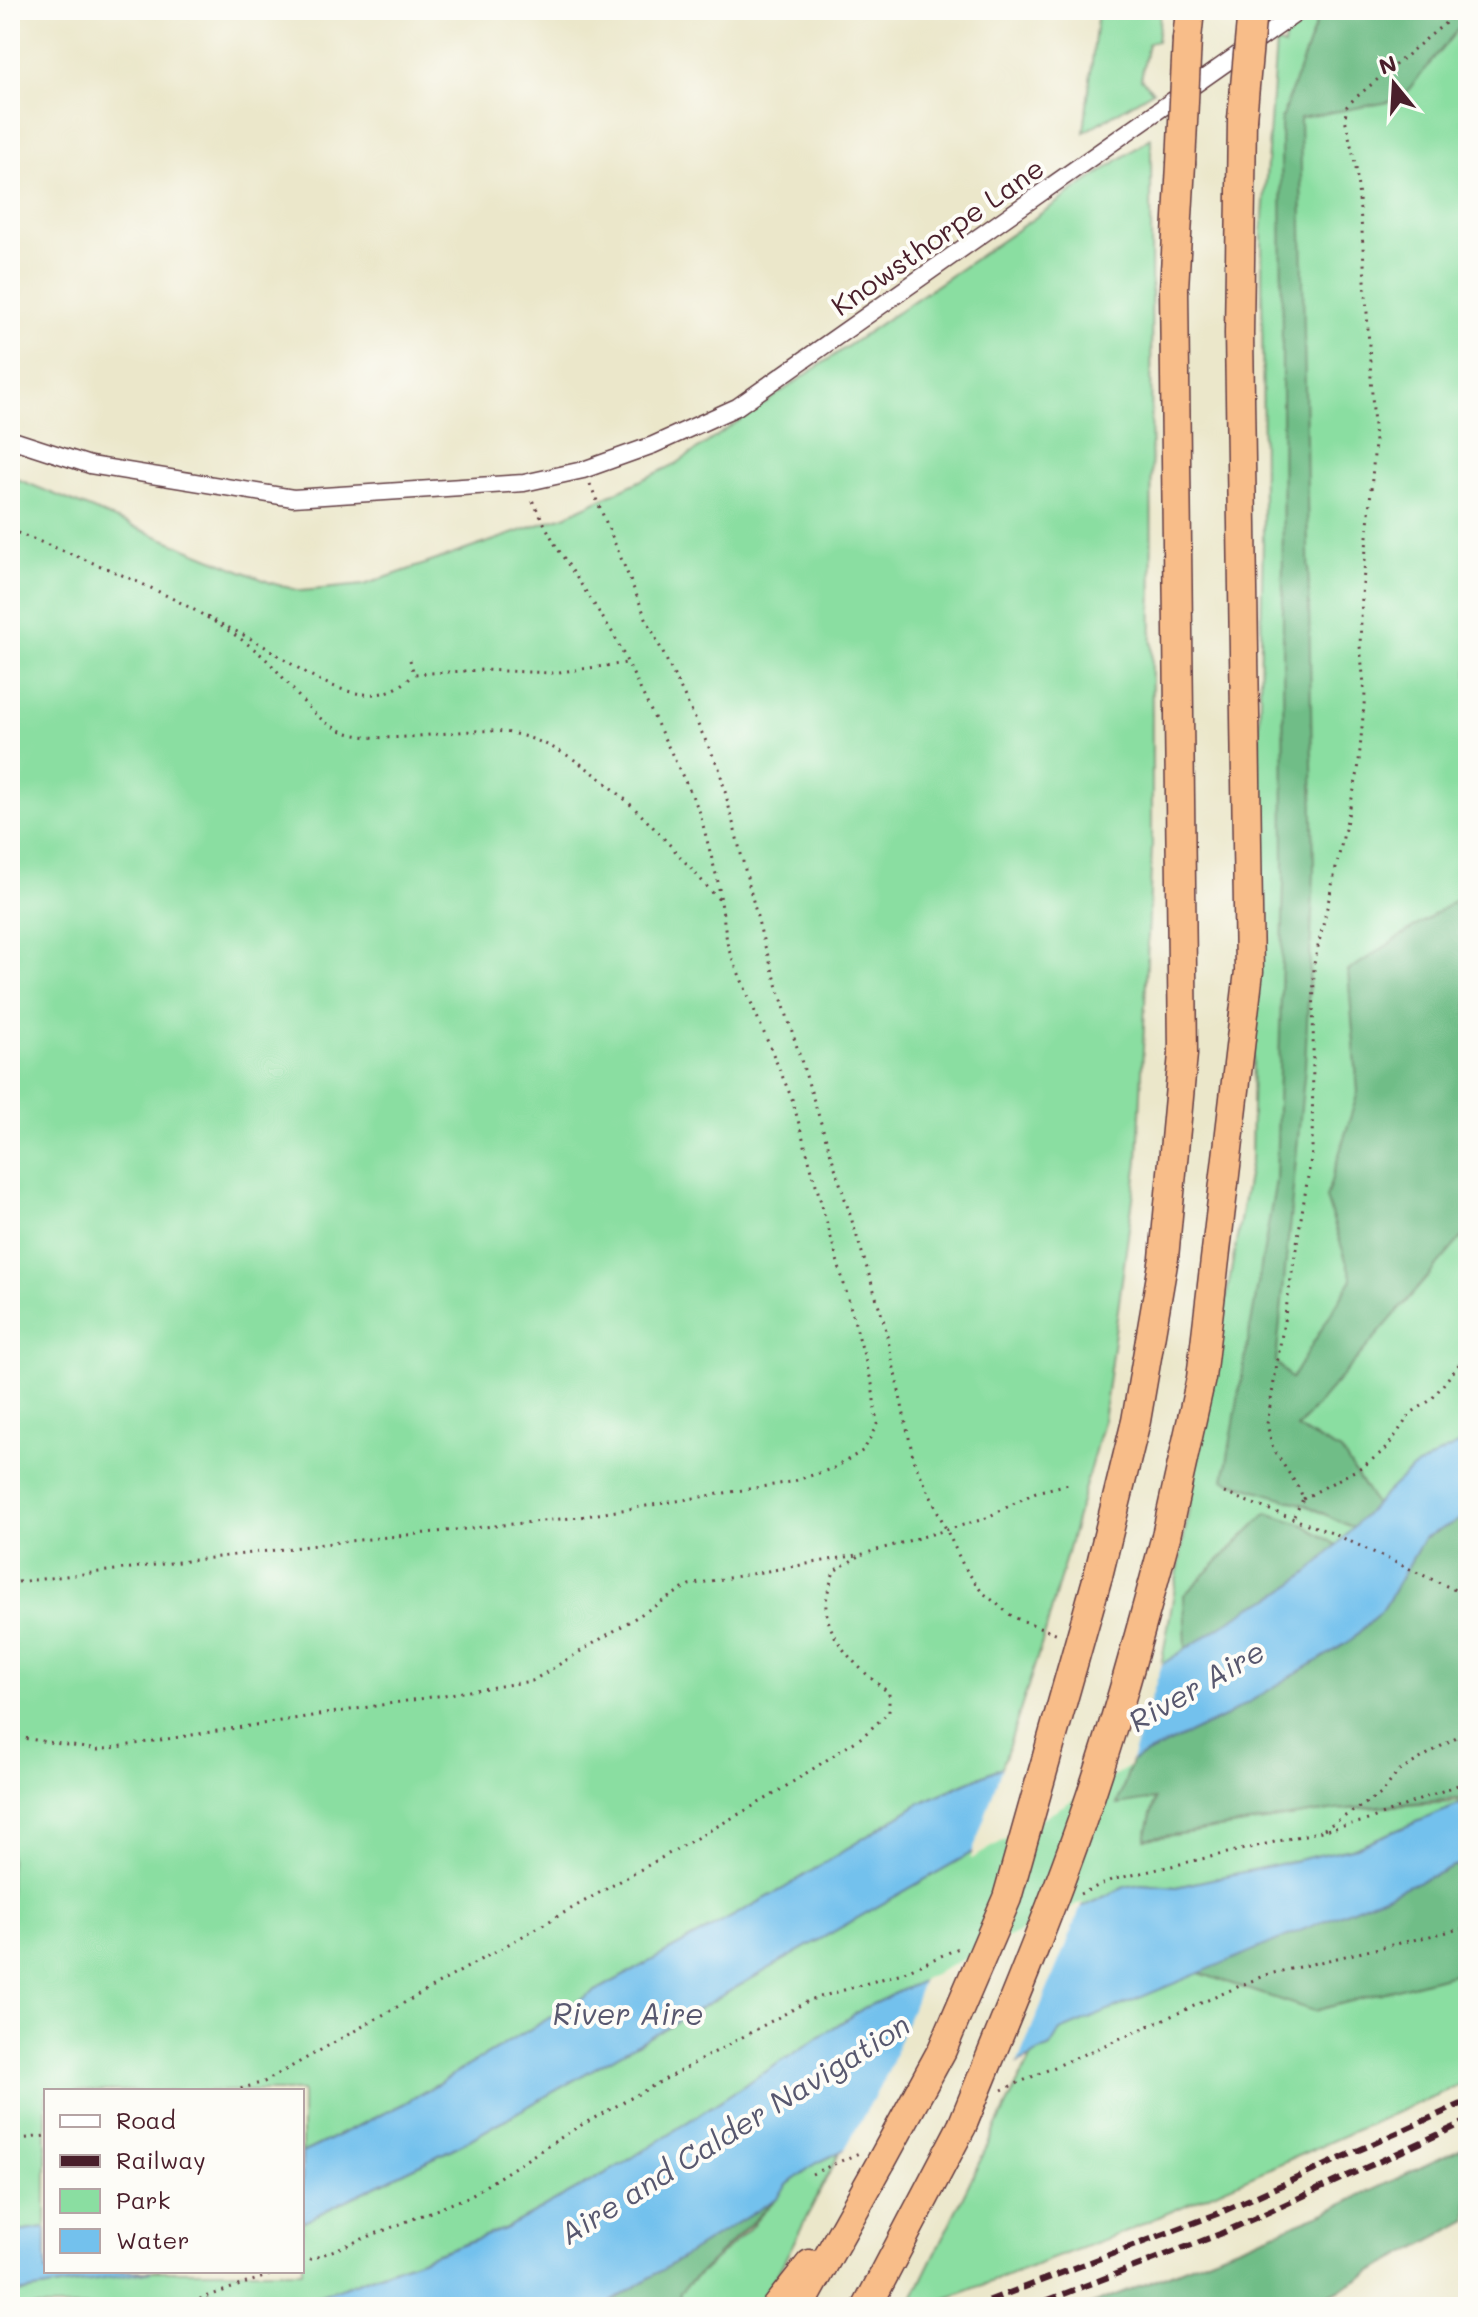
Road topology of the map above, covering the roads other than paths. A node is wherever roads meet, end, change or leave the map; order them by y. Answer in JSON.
{"nodes":[{"id":1,"x":1190,"y":10,"type":"edge"},
{"id":2,"x":1252,"y":10,"type":"edge"},
{"id":3,"x":1301,"y":10,"type":"edge"},
{"id":4,"x":10,"y":439,"type":"edge"},
{"id":5,"x":858,"y":2207,"type":"junction"},
{"id":6,"x":776,"y":2307,"type":"edge"},
{"id":7,"x":800,"y":2307,"type":"edge"},
{"id":8,"x":867,"y":2307,"type":"edge"}],
"edges":[{"from":1,"to":5,"type":"highway","bridge":true},
{"from":2,"to":8,"type":"highway","bridge":true},
{"from":3,"to":4,"type":"street","name":"Knowsthorpe Lane"},
{"from":5,"to":6,"type":"highway"},
{"from":5,"to":7,"type":"highway"}]}
